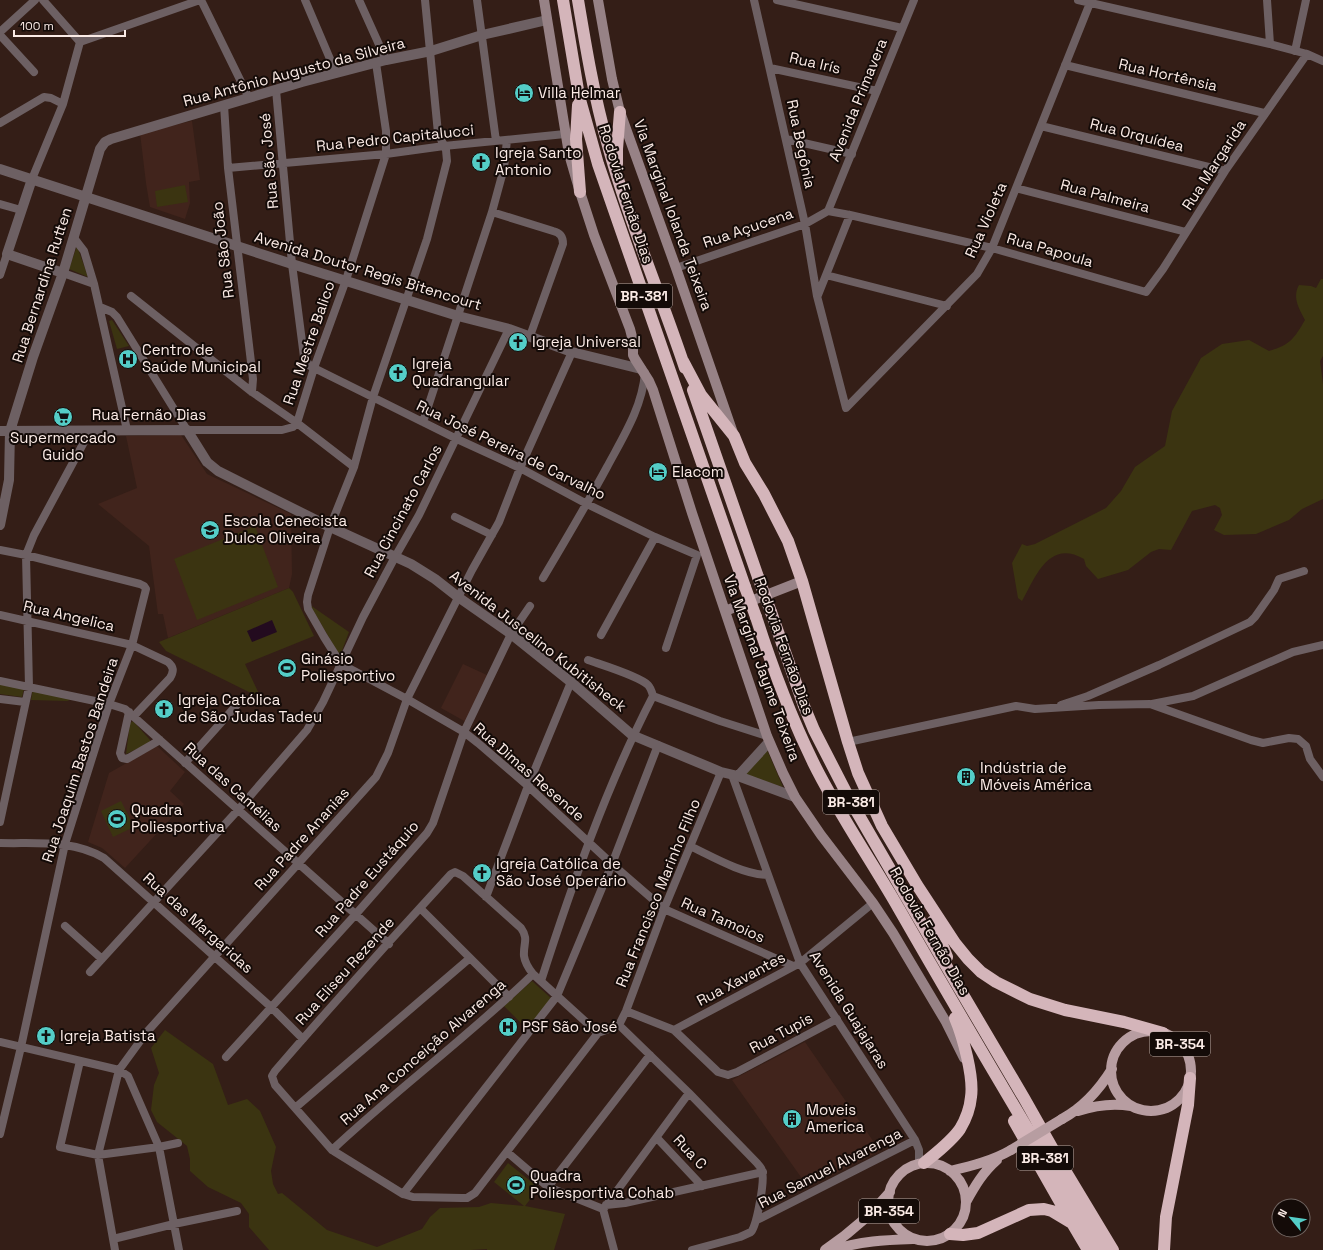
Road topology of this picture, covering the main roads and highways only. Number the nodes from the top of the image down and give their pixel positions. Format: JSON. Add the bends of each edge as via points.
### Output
{"nodes":[{"id":1,"x":544,"y":0,"type":"edge"},
{"id":2,"x":563,"y":0,"type":"edge"},
{"id":3,"x":578,"y":0,"type":"edge"},
{"id":4,"x":598,"y":0,"type":"edge"},
{"id":5,"x":579,"y":96,"type":"junction"},
{"id":6,"x":620,"y":112,"type":"junction"},
{"id":7,"x":617,"y":177,"type":"junction"},
{"id":8,"x":580,"y":192,"type":"junction"},
{"id":9,"x":683,"y":361,"type":"junction"},
{"id":10,"x":734,"y":436,"type":"junction"},
{"id":11,"x":802,"y":581,"type":"junction"},
{"id":12,"x":725,"y":611,"type":"junction"},
{"id":13,"x":917,"y":885,"type":"junction"},
{"id":14,"x":955,"y":981,"type":"junction"},
{"id":15,"x":942,"y":984,"type":"junction"},
{"id":16,"x":1163,"y":1033,"type":"junction"},
{"id":17,"x":968,"y":1065,"type":"junction"},
{"id":18,"x":989,"y":1065,"type":"junction"},
{"id":19,"x":1112,"y":1069,"type":"junction"},
{"id":20,"x":1190,"y":1078,"type":"junction"},
{"id":21,"x":1132,"y":1106,"type":"junction"},
{"id":22,"x":1072,"y":1113,"type":"junction"},
{"id":23,"x":1007,"y":1152,"type":"junction"},
{"id":24,"x":921,"y":1164,"type":"junction"},
{"id":25,"x":950,"y":1171,"type":"junction"},
{"id":26,"x":890,"y":1192,"type":"junction"},
{"id":27,"x":966,"y":1202,"type":"junction"},
{"id":28,"x":1072,"y":1223,"type":"junction"},
{"id":29,"x":950,"y":1234,"type":"junction"},
{"id":30,"x":914,"y":1240,"type":"junction"},
{"id":31,"x":825,"y":1250,"type":"edge"},
{"id":32,"x":834,"y":1250,"type":"edge"},
{"id":33,"x":1088,"y":1250,"type":"edge"},
{"id":34,"x":1100,"y":1250,"type":"edge"},
{"id":35,"x":1113,"y":1250,"type":"edge"},
{"id":36,"x":1164,"y":1250,"type":"edge"}],
"edges":[{"from":1,"to":8,"type":"main road","name":"Via Marginal Jayme Teixeira","via":[[565,134]]},
{"from":2,"to":5,"type":"highway","name":"Rodovia Fernão Dias","number":"BR-381"},
{"from":3,"to":7,"type":"highway","name":"Rodovia Fernão Dias","number":"BR-381","via":[[595,94]]},
{"from":4,"to":6,"type":"main road","name":"Via Marginal Iolanda Teixeira"},
{"from":5,"to":8,"type":"highway","via":[[576,139]]},
{"from":5,"to":15,"type":"highway","name":"Rodovia Fernão Dias","number":"BR-381","bridge":true,"via":[[598,164],[790,713],[813,763],[841,814]]},
{"from":6,"to":7,"type":"highway"},
{"from":6,"to":10,"type":"main road","name":"Via Marginal Iolanda Teixeira"},
{"from":7,"to":9,"type":"highway","name":"Rodovia Fernão Dias","number":"BR-381"},
{"from":8,"to":12,"type":"main road","name":"Via Marginal Jayme Teixeira","via":[[630,329],[633,355],[645,374]]},
{"from":9,"to":10,"type":"highway","via":[[701,395]]},
{"from":9,"to":14,"type":"highway","name":"Rodovia Fernão Dias","number":"BR-381","bridge":true,"via":[[814,730],[850,800]]},
{"from":10,"to":11,"type":"highway","via":[[745,463],[788,541]]},
{"from":11,"to":12,"type":"main road"},
{"from":11,"to":13,"type":"highway","via":[[858,773],[882,826]]},
{"from":12,"to":17,"type":"main road","name":"Via Marginal Jayme Teixeira","via":[[768,739],[795,797],[873,902],[946,1022]]},
{"from":13,"to":14,"type":"highway","via":[[939,935]]},
{"from":13,"to":16,"type":"highway","via":[[955,944],[981,972],[996,982],[1046,1005]]},
{"from":14,"to":35,"type":"highway","name":"Rodovia Fernão Dias","number":"BR-381"},
{"from":15,"to":17,"type":"highway","via":[[961,1033]]},
{"from":15,"to":18,"type":"highway","name":"Rodovia Fernão Dias","number":"BR-381"},
{"from":16,"to":19,"type":"main road","number":"BR-354","via":[[1150,1031],[1125,1040],[1117,1051]]},
{"from":16,"to":20,"type":"main road","number":"BR-354","via":[[1182,1045],[1188,1055],[1191,1066]]},
{"from":17,"to":24,"type":"highway","via":[[972,1096],[965,1120],[959,1130]]},
{"from":18,"to":28,"type":"highway","via":[[1017,1128]]},
{"from":18,"to":34,"type":"highway","name":"Rodovia Fernão Dias","number":"BR-381"},
{"from":19,"to":21,"type":"main road","number":"BR-354","via":[[1115,1088]]},
{"from":19,"to":22,"type":"main road","number":"BR-354","via":[[1094,1094]]},
{"from":20,"to":21,"type":"main road","number":"BR-354","via":[[1186,1090],[1168,1107],[1156,1111]]},
{"from":20,"to":36,"type":"highway","via":[[1188,1104],[1165,1224]]},
{"from":21,"to":22,"type":"main road","number":"BR-354","via":[[1108,1104]]},
{"from":22,"to":23,"type":"main road","number":"BR-354","bridge":true},
{"from":23,"to":25,"type":"main road","number":"BR-354"},
{"from":23,"to":27,"type":"main road","number":"BR-354","via":[[984,1172]]},
{"from":24,"to":25,"type":"main road","via":[[942,1166]]},
{"from":24,"to":26,"type":"main road","number":"BR-354","via":[[900,1174]]},
{"from":25,"to":27,"type":"main road","via":[[959,1179]]},
{"from":26,"to":30,"type":"main road","number":"BR-354","via":[[890,1215],[896,1226]]},
{"from":26,"to":31,"type":"main road","number":"BR-354","via":[[853,1230]]},
{"from":27,"to":29,"type":"main road","number":"BR-354","via":[[962,1220]]},
{"from":28,"to":29,"type":"highway","via":[[1052,1211],[1036,1209],[978,1232]]},
{"from":28,"to":33,"type":"highway"},
{"from":29,"to":30,"type":"main road","number":"BR-354","via":[[936,1241]]},
{"from":30,"to":32,"type":"main road","number":"BR-354","via":[[857,1243]]}]}
